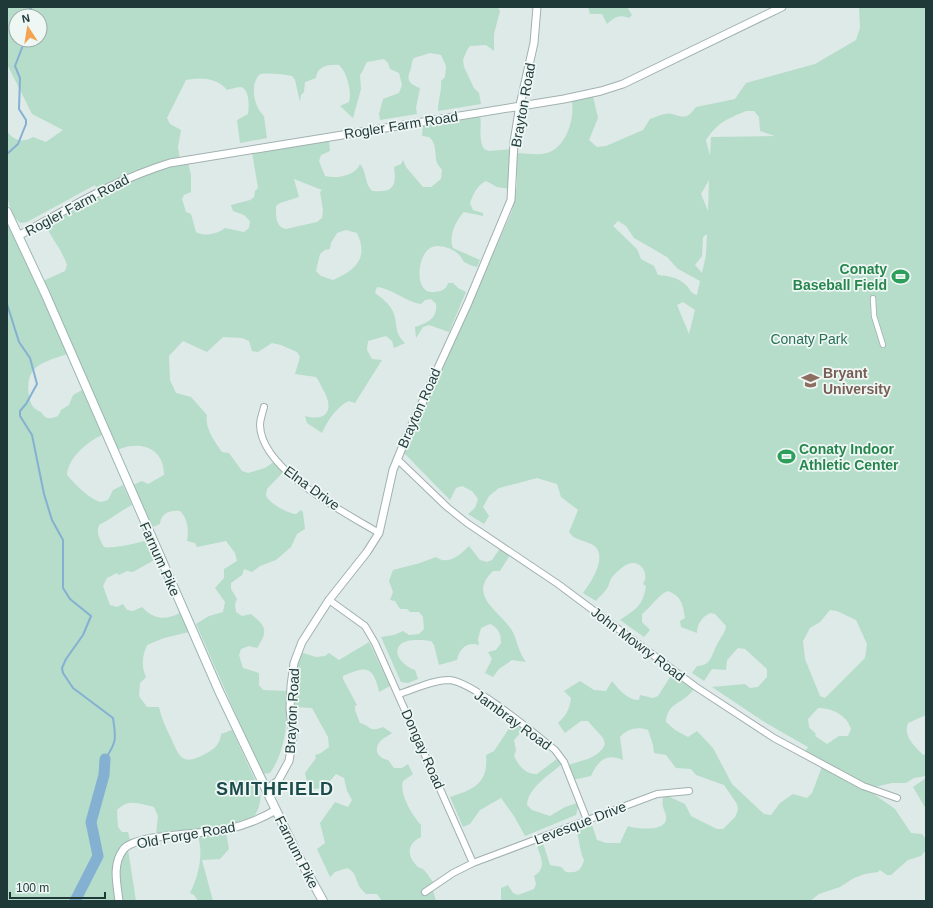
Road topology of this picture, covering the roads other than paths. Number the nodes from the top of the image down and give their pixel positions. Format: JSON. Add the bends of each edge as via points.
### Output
{"nodes":[{"id":1,"x":537,"y":7,"type":"edge"},
{"id":2,"x":782,"y":7,"type":"edge"},
{"id":3,"x":520,"y":105,"type":"junction"},
{"id":4,"x":7,"y":212,"type":"edge"},
{"id":5,"x":18,"y":236,"type":"junction"},
{"id":6,"x":873,"y":298,"type":"dead end"},
{"id":7,"x":883,"y":345,"type":"dead end"},
{"id":8,"x":264,"y":407,"type":"dead end"},
{"id":9,"x":397,"y":459,"type":"junction"},
{"id":10,"x":379,"y":533,"type":"junction"},
{"id":11,"x":330,"y":600,"type":"junction"},
{"id":12,"x":399,"y":694,"type":"junction"},
{"id":13,"x":267,"y":789,"type":"junction"},
{"id":14,"x":689,"y":791,"type":"dead end"},
{"id":15,"x":898,"y":798,"type":"dead end"},
{"id":16,"x":276,"y":810,"type":"junction"},
{"id":17,"x":587,"y":820,"type":"junction"},
{"id":18,"x":473,"y":863,"type":"junction"},
{"id":19,"x":425,"y":892,"type":"dead end"},
{"id":20,"x":119,"y":901,"type":"edge"},
{"id":21,"x":323,"y":901,"type":"edge"}],
"edges":[{"from":1,"to":3,"type":"street","name":"Brayton Road","via":[[534,43]]},
{"from":2,"to":3,"type":"street","name":"Rogler Farm Road","via":[[623,84],[564,99]]},
{"from":3,"to":5,"type":"street","name":"Rogler Farm Road","via":[[170,163],[103,188]]},
{"from":3,"to":9,"type":"street","name":"Brayton Road","via":[[514,142],[511,200]]},
{"from":4,"to":5,"type":"main road","name":"Farnum Pike"},
{"from":5,"to":13,"type":"main road","name":"Farnum Pike","via":[[177,598]]},
{"from":6,"to":7,"type":"street","via":[[874,316]]},
{"from":8,"to":10,"type":"street","name":"Elna Drive","via":[[260,424],[263,439],[274,459],[316,494]]},
{"from":9,"to":10,"type":"street","name":"Brayton Road"},
{"from":9,"to":15,"type":"street","name":"John Mowry Road","via":[[462,519],[558,584],[702,692],[774,738],[863,786]]},
{"from":10,"to":11,"type":"street","name":"Brayton Road"},
{"from":11,"to":12,"type":"street","name":"Dongay Road","via":[[365,626]]},
{"from":11,"to":13,"type":"street","name":"Brayton Road","via":[[302,642],[294,663],[290,708],[293,737],[289,761],[278,781]]},
{"from":12,"to":17,"type":"street","name":"Jambray Road","via":[[435,681],[450,680],[465,685],[483,697],[555,750],[564,762]]},
{"from":12,"to":18,"type":"street","name":"Dongay Road"},
{"from":13,"to":16,"type":"main road","name":"Farnum Pike"},
{"from":14,"to":17,"type":"street","name":"Levesque Drive","via":[[657,794]]},
{"from":16,"to":20,"type":"street","name":"Old Forge Road","via":[[256,822],[239,827],[161,837],[129,845],[122,851],[117,864]]},
{"from":16,"to":21,"type":"main road","name":"Farnum Pike"},
{"from":17,"to":18,"type":"street","name":"Levesque Drive"},
{"from":18,"to":19,"type":"street"}]}
